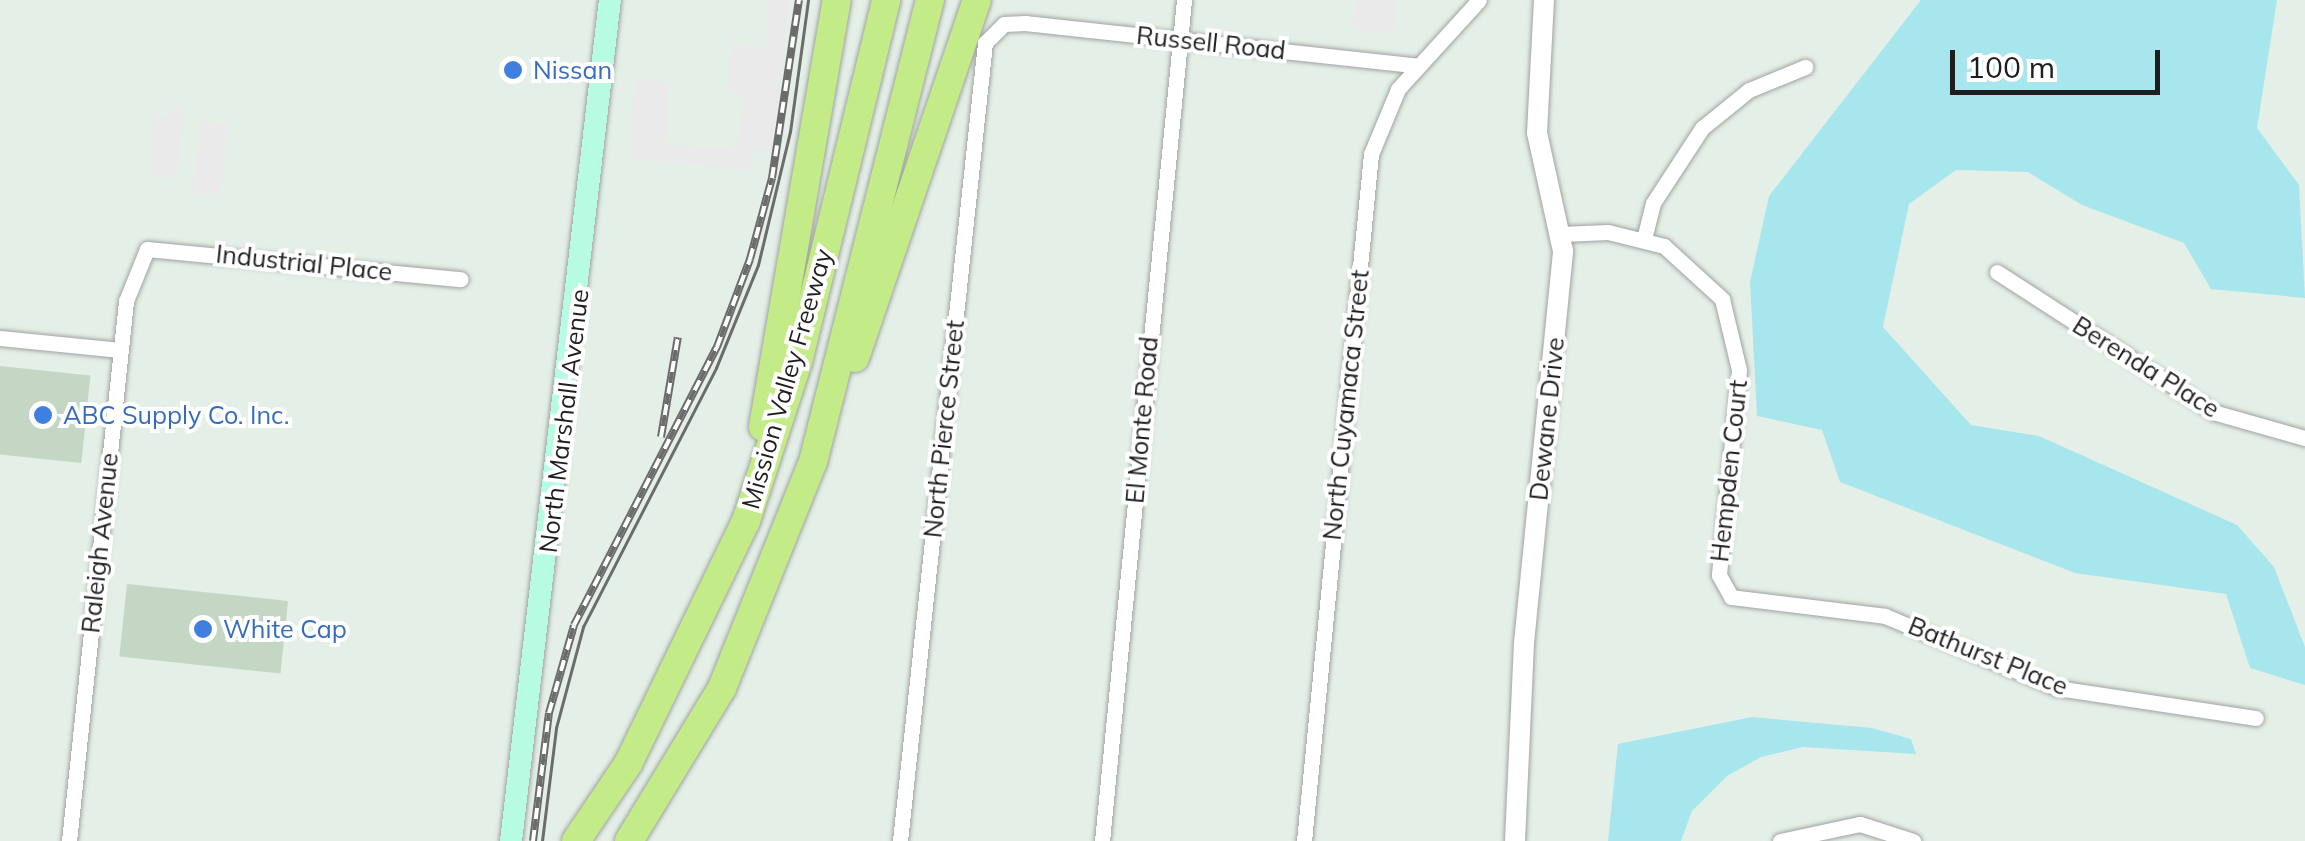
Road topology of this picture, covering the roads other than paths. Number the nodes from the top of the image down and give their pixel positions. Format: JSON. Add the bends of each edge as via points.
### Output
{"nodes":[{"id":1,"x":610,"y":0,"type":"edge"},
{"id":2,"x":837,"y":0,"type":"edge"},
{"id":3,"x":886,"y":0,"type":"edge"},
{"id":4,"x":930,"y":0,"type":"edge"},
{"id":5,"x":977,"y":0,"type":"edge"},
{"id":6,"x":1184,"y":0,"type":"edge"},
{"id":7,"x":1494,"y":0,"type":"edge"},
{"id":8,"x":1544,"y":0,"type":"edge"},
{"id":9,"x":1477,"y":2,"type":"edge"},
{"id":10,"x":1004,"y":24,"type":"joint"},
{"id":11,"x":1179,"y":39,"type":"junction"},
{"id":12,"x":1418,"y":66,"type":"junction"},
{"id":13,"x":1805,"y":67,"type":"dead end"},
{"id":14,"x":1561,"y":234,"type":"junction"},
{"id":15,"x":1644,"y":239,"type":"junction"},
{"id":16,"x":148,"y":249,"type":"joint"},
{"id":17,"x":1997,"y":272,"type":"dead end"},
{"id":18,"x":461,"y":279,"type":"dead end"},
{"id":19,"x":0,"y":338,"type":"edge"},
{"id":20,"x":120,"y":350,"type":"junction"},
{"id":21,"x":822,"y":432,"type":"junction"},
{"id":22,"x":2305,"y":438,"type":"edge"},
{"id":23,"x":746,"y":522,"type":"junction"},
{"id":24,"x":1723,"y":590,"type":"joint"},
{"id":25,"x":2256,"y":718,"type":"dead end"},
{"id":26,"x":1832,"y":834,"type":"edge"},
{"id":27,"x":69,"y":841,"type":"edge"},
{"id":28,"x":511,"y":841,"type":"edge"},
{"id":29,"x":576,"y":841,"type":"edge"},
{"id":30,"x":628,"y":841,"type":"edge"},
{"id":31,"x":900,"y":841,"type":"edge"},
{"id":32,"x":1102,"y":841,"type":"edge"},
{"id":33,"x":1304,"y":841,"type":"edge"},
{"id":34,"x":1515,"y":841,"type":"edge"},
{"id":35,"x":1780,"y":841,"type":"edge"},
{"id":36,"x":1914,"y":841,"type":"edge"}],
"edges":[{"from":1,"to":28,"type":"main road","name":"North Marshall Avenue"},
{"from":2,"to":23,"type":"highway"},
{"from":3,"to":23,"type":"highway","name":"Mission Valley Freeway","via":[[798,362]]},
{"from":4,"to":21,"type":"highway","name":"Mission Valley Freeway"},
{"from":5,"to":21,"type":"highway","via":[[868,328]]},
{"from":6,"to":11,"type":"street","name":"El Monte Road"},
{"from":7,"to":9,"type":"street","name":"North Cuyamaca Street"},
{"from":8,"to":14,"type":"street","name":"Dewane Drive","via":[[1536,132]]},
{"from":9,"to":12,"type":"street","name":"North Cuyamaca Street"},
{"from":10,"to":11,"type":"street","name":"Russell Road"},
{"from":10,"to":31,"type":"street","name":"North Pierce Street","via":[[986,43]]},
{"from":11,"to":12,"type":"street","name":"Russell Road"},
{"from":11,"to":32,"type":"street","name":"El Monte Road"},
{"from":12,"to":33,"type":"street","name":"North Cuyamaca Street","via":[[1398,88],[1371,154]]},
{"from":13,"to":15,"type":"street","via":[[1749,90],[1702,128],[1654,203]]},
{"from":14,"to":15,"type":"street"},
{"from":14,"to":34,"type":"street","name":"Dewane Drive"},
{"from":15,"to":24,"type":"street","name":"Hempden Court","via":[[1712,284],[1734,332],[1740,370]]},
{"from":16,"to":18,"type":"street","name":"Industrial Place"},
{"from":16,"to":20,"type":"street","name":"Raleigh Avenue","via":[[126,301]]},
{"from":17,"to":22,"type":"street","name":"Berenda Place","via":[[2213,412]]},
{"from":19,"to":20,"type":"street"},
{"from":20,"to":27,"type":"street","name":"Raleigh Avenue"},
{"from":21,"to":30,"type":"highway","name":"Mission Valley Freeway","via":[[728,676]]},
{"from":23,"to":29,"type":"highway","name":"Mission Valley Freeway","via":[[646,731]]},
{"from":24,"to":25,"type":"street","name":"Bathurst Place","via":[[1742,602],[1886,616],[2057,688]]},
{"from":26,"to":35,"type":"street"},
{"from":26,"to":36,"type":"street","via":[[1860,824]]}]}
